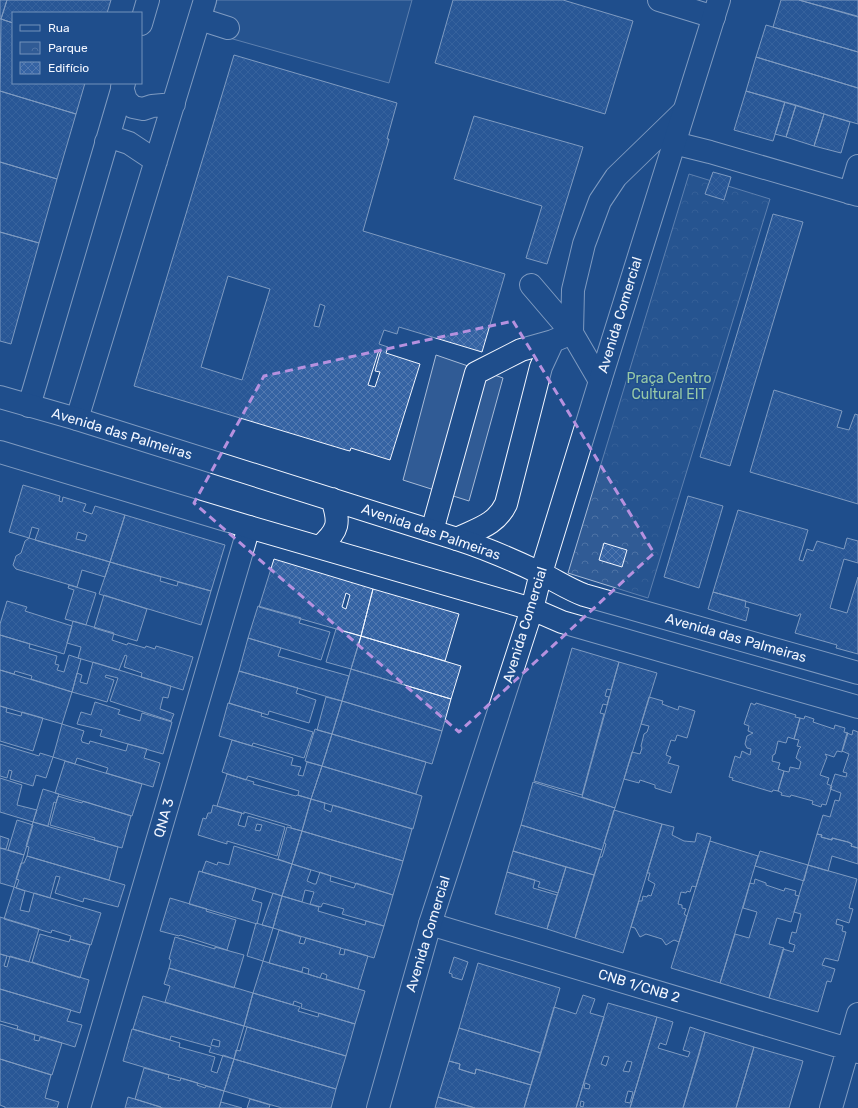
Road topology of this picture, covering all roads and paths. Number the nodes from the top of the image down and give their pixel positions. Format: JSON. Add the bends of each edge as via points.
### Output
{"nodes":[{"id":1,"x":148,"y":0,"type":"edge"},
{"id":2,"x":659,"y":0,"type":"edge"},
{"id":3,"x":717,"y":8,"type":"edge"},
{"id":4,"x":203,"y":10,"type":"edge"},
{"id":5,"x":142,"y":21,"type":"edge"},
{"id":6,"x":228,"y":28,"type":"dead end"},
{"id":7,"x":123,"y":85,"type":"edge"},
{"id":8,"x":174,"y":104,"type":"junction"},
{"id":9,"x":683,"y":112,"type":"junction"},
{"id":10,"x":106,"y":142,"type":"junction"},
{"id":11,"x":674,"y":143,"type":"junction"},
{"id":12,"x":156,"y":161,"type":"junction"},
{"id":13,"x":858,"y":166,"type":"edge"},
{"id":14,"x":854,"y":194,"type":"edge"},
{"id":15,"x":531,"y":285,"type":"dead end"},
{"id":16,"x":562,"y":337,"type":"junction"},
{"id":17,"x":600,"y":381,"type":"junction"},
{"id":18,"x":0,"y":397,"type":"edge"},
{"id":19,"x":29,"y":406,"type":"junction"},
{"id":20,"x":77,"y":419,"type":"junction"},
{"id":21,"x":0,"y":452,"type":"edge"},
{"id":22,"x":332,"y":500,"type":"junction"},
{"id":23,"x":249,"y":527,"type":"junction"},
{"id":24,"x":432,"y":531,"type":"junction"},
{"id":25,"x":457,"y":539,"type":"junction"},
{"id":26,"x":320,"y":547,"type":"junction"},
{"id":27,"x":541,"y":573,"type":"junction"},
{"id":28,"x":532,"y":609,"type":"junction"},
{"id":29,"x":858,"y":673,"type":"edge"},
{"id":30,"x":858,"y":707,"type":"edge"},
{"id":31,"x":430,"y":924,"type":"junction"},
{"id":32,"x":858,"y":1014,"type":"edge"},
{"id":33,"x":853,"y":1050,"type":"edge"},
{"id":34,"x":79,"y":1108,"type":"edge"},
{"id":35,"x":378,"y":1108,"type":"edge"},
{"id":36,"x":831,"y":1108,"type":"edge"}],
"edges":[{"from":1,"to":5,"type":"main road"},
{"from":2,"to":3,"type":"main road"},
{"from":3,"to":9,"type":"main road","name":"Avenida Comercial"},
{"from":4,"to":6,"type":"main road"},
{"from":4,"to":8,"type":"main road"},
{"from":7,"to":8,"type":"main road","via":[[126,100],[133,107],[143,109]]},
{"from":7,"to":10,"type":"main road"},
{"from":8,"to":12,"type":"main road"},
{"from":9,"to":11,"type":"main road","name":"Avenida Comercial"},
{"from":9,"to":16,"type":"main road","via":[[616,177],[600,200],[584,244]]},
{"from":10,"to":12,"type":"main road","via":[[114,138],[129,143]]},
{"from":10,"to":19,"type":"main road"},
{"from":11,"to":14,"type":"main road"},
{"from":11,"to":17,"type":"main road","name":"Avenida Comercial"},
{"from":12,"to":20,"type":"main road"},
{"from":13,"to":14,"type":"main road"},
{"from":15,"to":16,"type":"main road"},
{"from":16,"to":17,"type":"main road"},
{"from":16,"to":24,"type":"main road","via":[[521,350],[476,373]]},
{"from":16,"to":25,"type":"main road","via":[[540,366],[502,513],[492,522]]},
{"from":17,"to":27,"type":"main road","name":"Avenida Comercial"},
{"from":18,"to":19,"type":"main road","name":"Avenida das Palmeiras"},
{"from":19,"to":20,"type":"main road","name":"Avenida das Palmeiras"},
{"from":20,"to":22,"type":"main road","name":"Avenida das Palmeiras"},
{"from":21,"to":23,"type":"main road"},
{"from":22,"to":24,"type":"main road","name":"Avenida das Palmeiras"},
{"from":22,"to":26,"type":"main road","via":[[337,516],[336,527],[330,538]]},
{"from":23,"to":26,"type":"main road"},
{"from":23,"to":34,"type":"main road","name":"QNA 3"},
{"from":24,"to":25,"type":"main road","name":"Avenida das Palmeiras"},
{"from":25,"to":27,"type":"main road","name":"Avenida das Palmeiras"},
{"from":26,"to":28,"type":"main road"},
{"from":27,"to":28,"type":"main road","name":"Avenida Comercial"},
{"from":27,"to":29,"type":"main road","name":"Avenida das Palmeiras","via":[[571,590]]},
{"from":28,"to":30,"type":"main road","via":[[562,622]]},
{"from":28,"to":31,"type":"main road","name":"Avenida Comercial"},
{"from":31,"to":33,"type":"main road","name":"CNB 1/CNB 2"},
{"from":31,"to":35,"type":"main road","name":"Avenida Comercial"},
{"from":32,"to":33,"type":"main road"},
{"from":33,"to":36,"type":"main road"}]}
